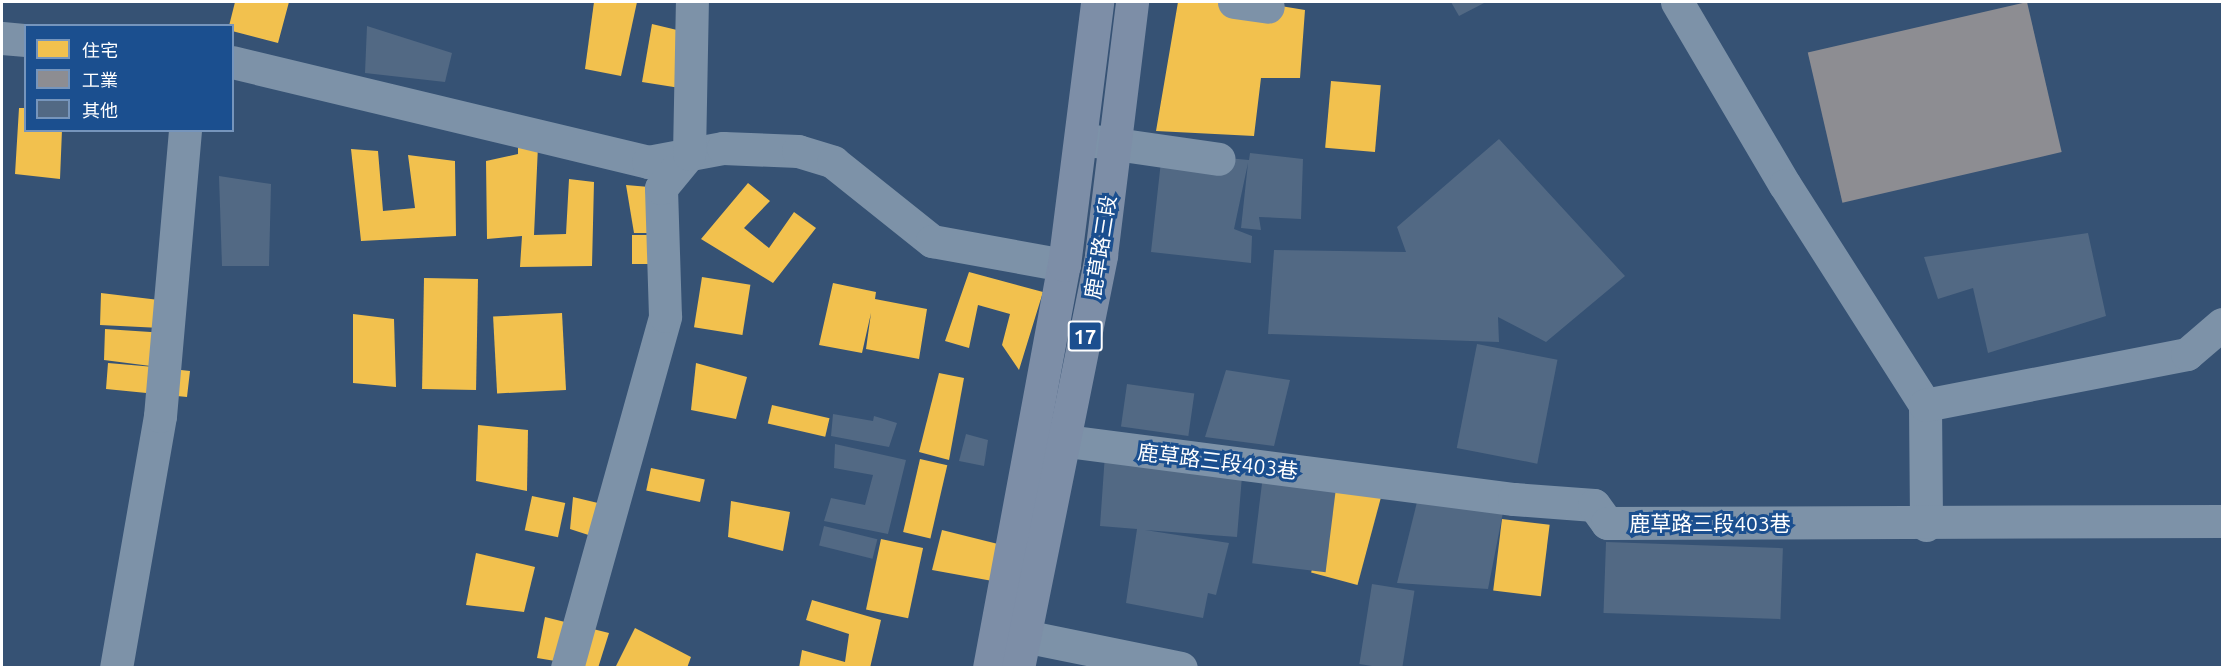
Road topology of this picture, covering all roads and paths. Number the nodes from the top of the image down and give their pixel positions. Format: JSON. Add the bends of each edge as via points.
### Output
{"nodes":[{"id":1,"x":692,"y":2,"type":"edge"},
{"id":2,"x":1097,"y":2,"type":"edge"},
{"id":3,"x":1132,"y":2,"type":"edge"},
{"id":4,"x":1234,"y":2,"type":"edge"},
{"id":5,"x":1677,"y":2,"type":"edge"},
{"id":6,"x":1269,"y":6,"type":"dead end"},
{"id":7,"x":2,"y":38,"type":"edge"},
{"id":8,"x":24,"y":40,"type":"edge"},
{"id":9,"x":234,"y":62,"type":"edge"},
{"id":10,"x":185,"y":132,"type":"edge"},
{"id":11,"x":1082,"y":139,"type":"junction"},
{"id":12,"x":1114,"y":147,"type":"junction"},
{"id":13,"x":689,"y":154,"type":"junction"},
{"id":14,"x":1219,"y":159,"type":"dead end"},
{"id":15,"x":1064,"y":265,"type":"junction"},
{"id":16,"x":2223,"y":324,"type":"edge"},
{"id":17,"x":1926,"y":405,"type":"junction"},
{"id":18,"x":1031,"y":436,"type":"junction"},
{"id":19,"x":1064,"y":441,"type":"junction"},
{"id":20,"x":2223,"y":521,"type":"edge"},
{"id":21,"x":1926,"y":525,"type":"junction"},
{"id":22,"x":1021,"y":652,"type":"edge"},
{"id":23,"x":116,"y":668,"type":"edge"},
{"id":24,"x":567,"y":668,"type":"edge"},
{"id":25,"x":989,"y":668,"type":"edge"},
{"id":26,"x":1181,"y":668,"type":"edge"}],
"edges":[{"from":1,"to":13,"type":"street"},
{"from":2,"to":11,"type":"main road","name":"鹿草路三段","number":"17"},
{"from":3,"to":12,"type":"main road","name":"鹿草路三段","number":"17"},
{"from":4,"to":6,"type":"street"},
{"from":5,"to":17,"type":"street","via":[[1785,185]]},
{"from":7,"to":8,"type":"street"},
{"from":9,"to":13,"type":"street","via":[[648,162]]},
{"from":10,"to":23,"type":"street","via":[[160,416]]},
{"from":11,"to":12,"type":"street"},
{"from":11,"to":15,"type":"main road","name":"鹿草路三段","number":"17"},
{"from":12,"to":14,"type":"street"},
{"from":12,"to":19,"type":"main road","name":"鹿草路三段","number":"17","via":[[1101,255]]},
{"from":13,"to":15,"type":"street","via":[[723,148],[798,151],[833,162],[932,241]]},
{"from":13,"to":24,"type":"street","via":[[661,188],[664,316]]},
{"from":15,"to":18,"type":"main road","name":"鹿草路三段","number":"17"},
{"from":16,"to":17,"type":"street","via":[[2187,354]]},
{"from":17,"to":21,"type":"street"},
{"from":18,"to":19,"type":"street","name":"鹿草路三段403巷"},
{"from":18,"to":25,"type":"main road","name":"鹿草路三段","number":"17"},
{"from":19,"to":21,"type":"street","name":"鹿草路三段403巷","via":[[1514,499],[1594,505],[1607,523]]},
{"from":19,"to":22,"type":"main road","name":"鹿草路三段","number":"17"},
{"from":20,"to":21,"type":"street","name":"鹿草路三段403巷"},
{"from":22,"to":26,"type":"street"}]}
